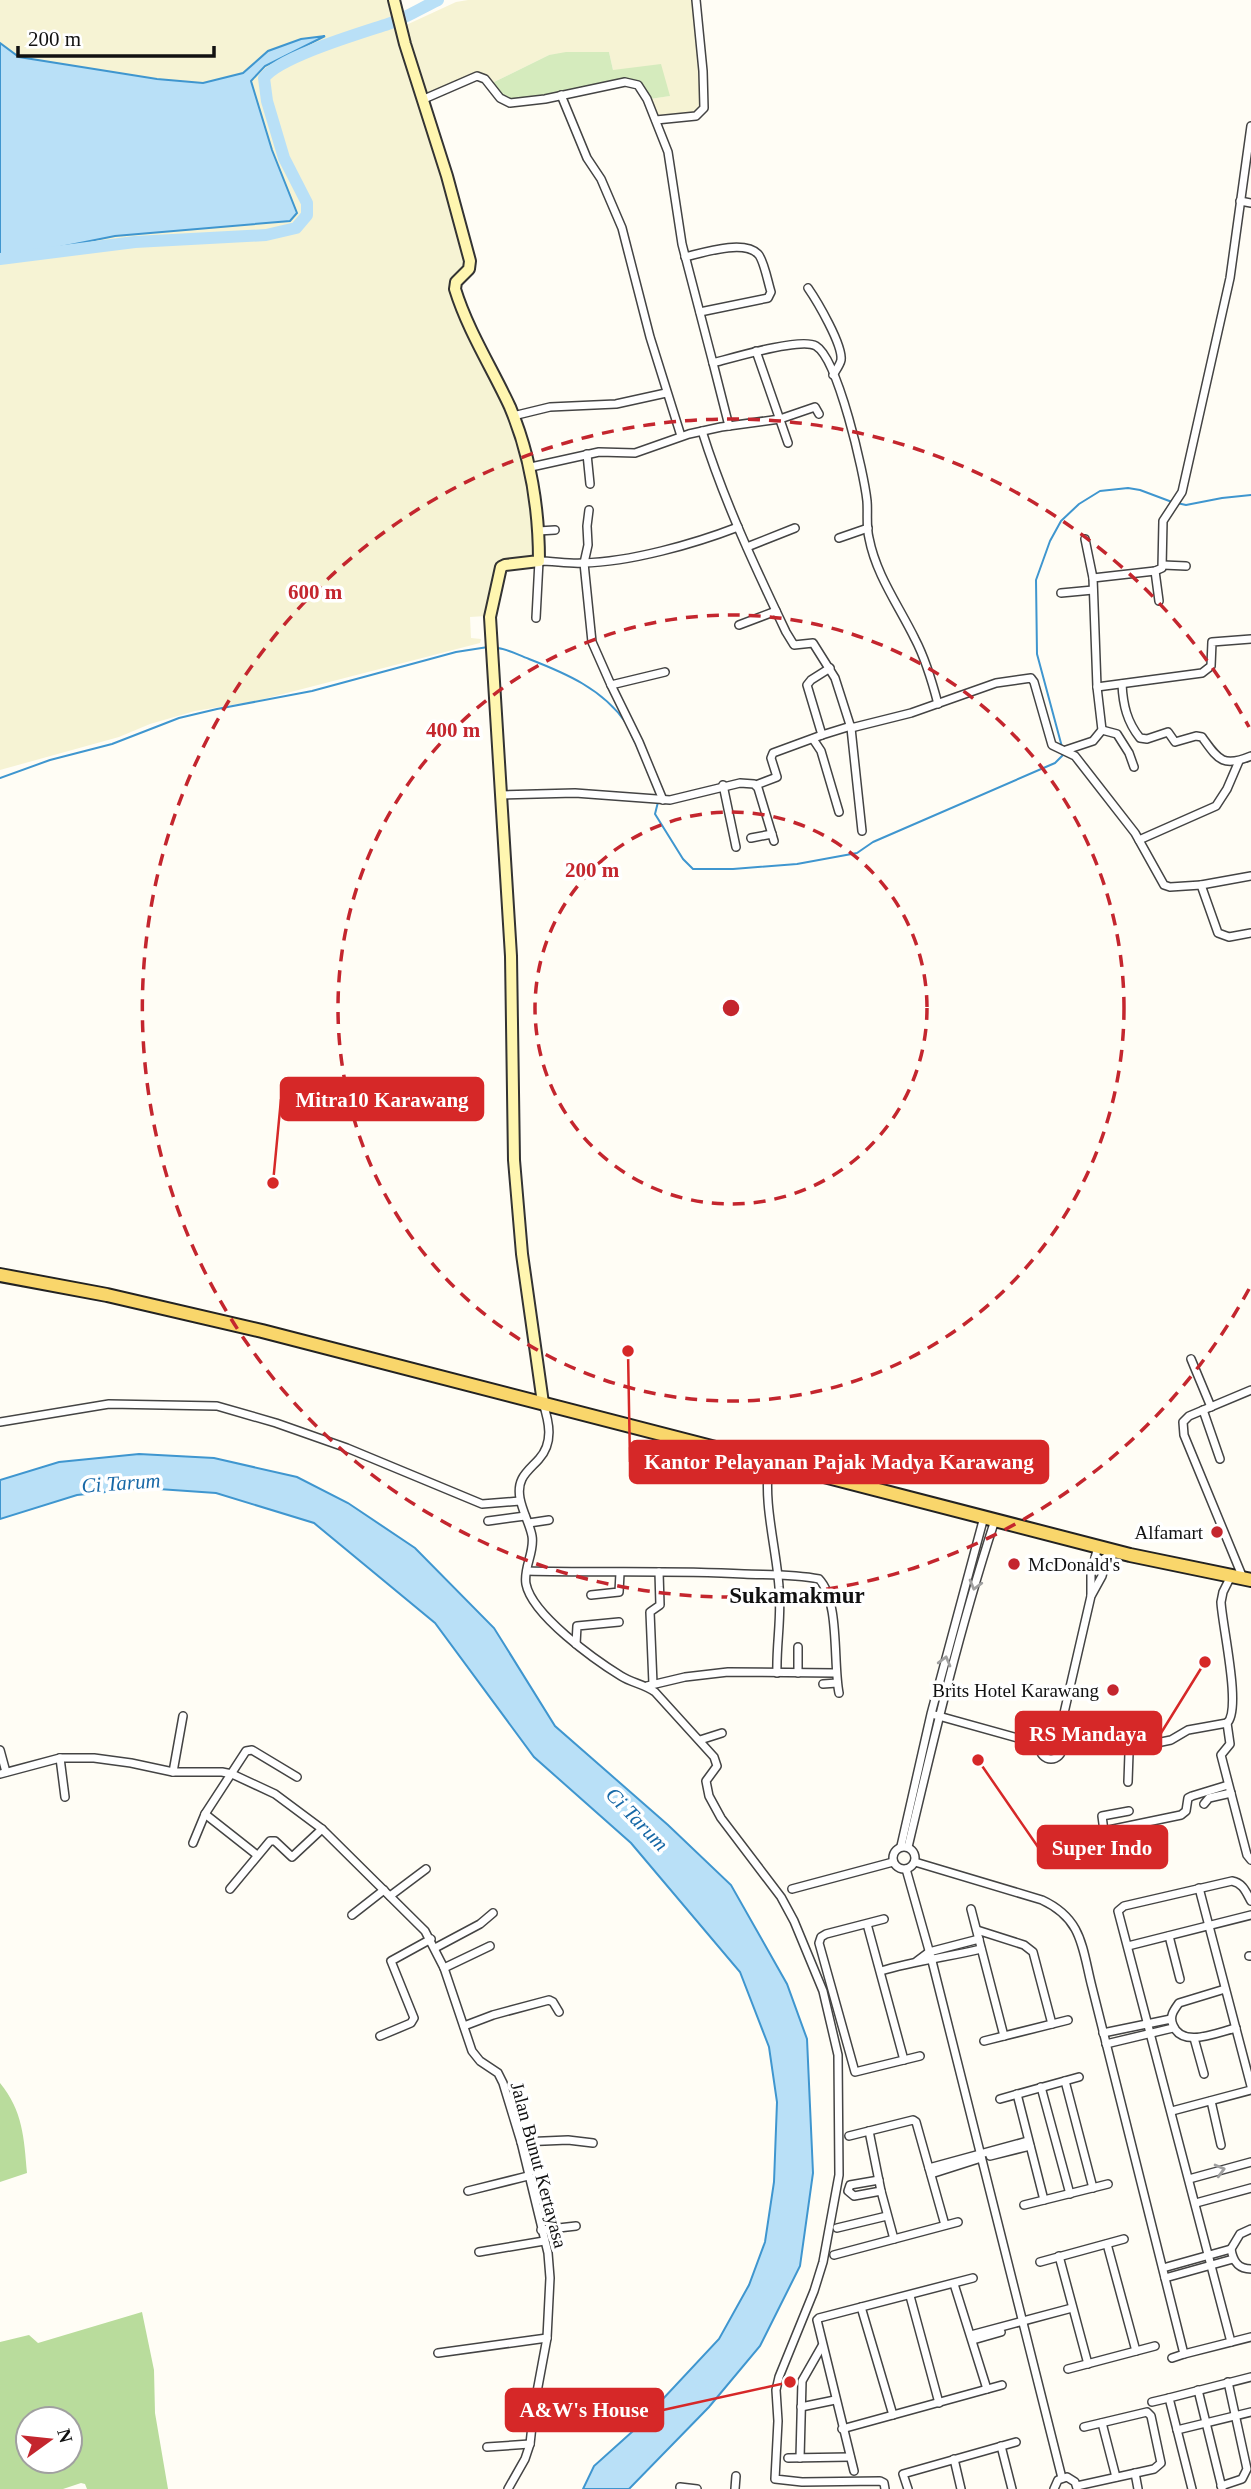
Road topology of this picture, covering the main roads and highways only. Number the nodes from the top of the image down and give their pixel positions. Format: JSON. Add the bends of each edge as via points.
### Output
{"nodes":[{"id":1,"x":0,"y":1275,"type":"edge"},
{"id":2,"x":1242,"y":1578,"type":"edge"}],
"edges":[{"from":1,"to":2,"type":"main road","via":[[262,1331],[1104,1548]]}]}
